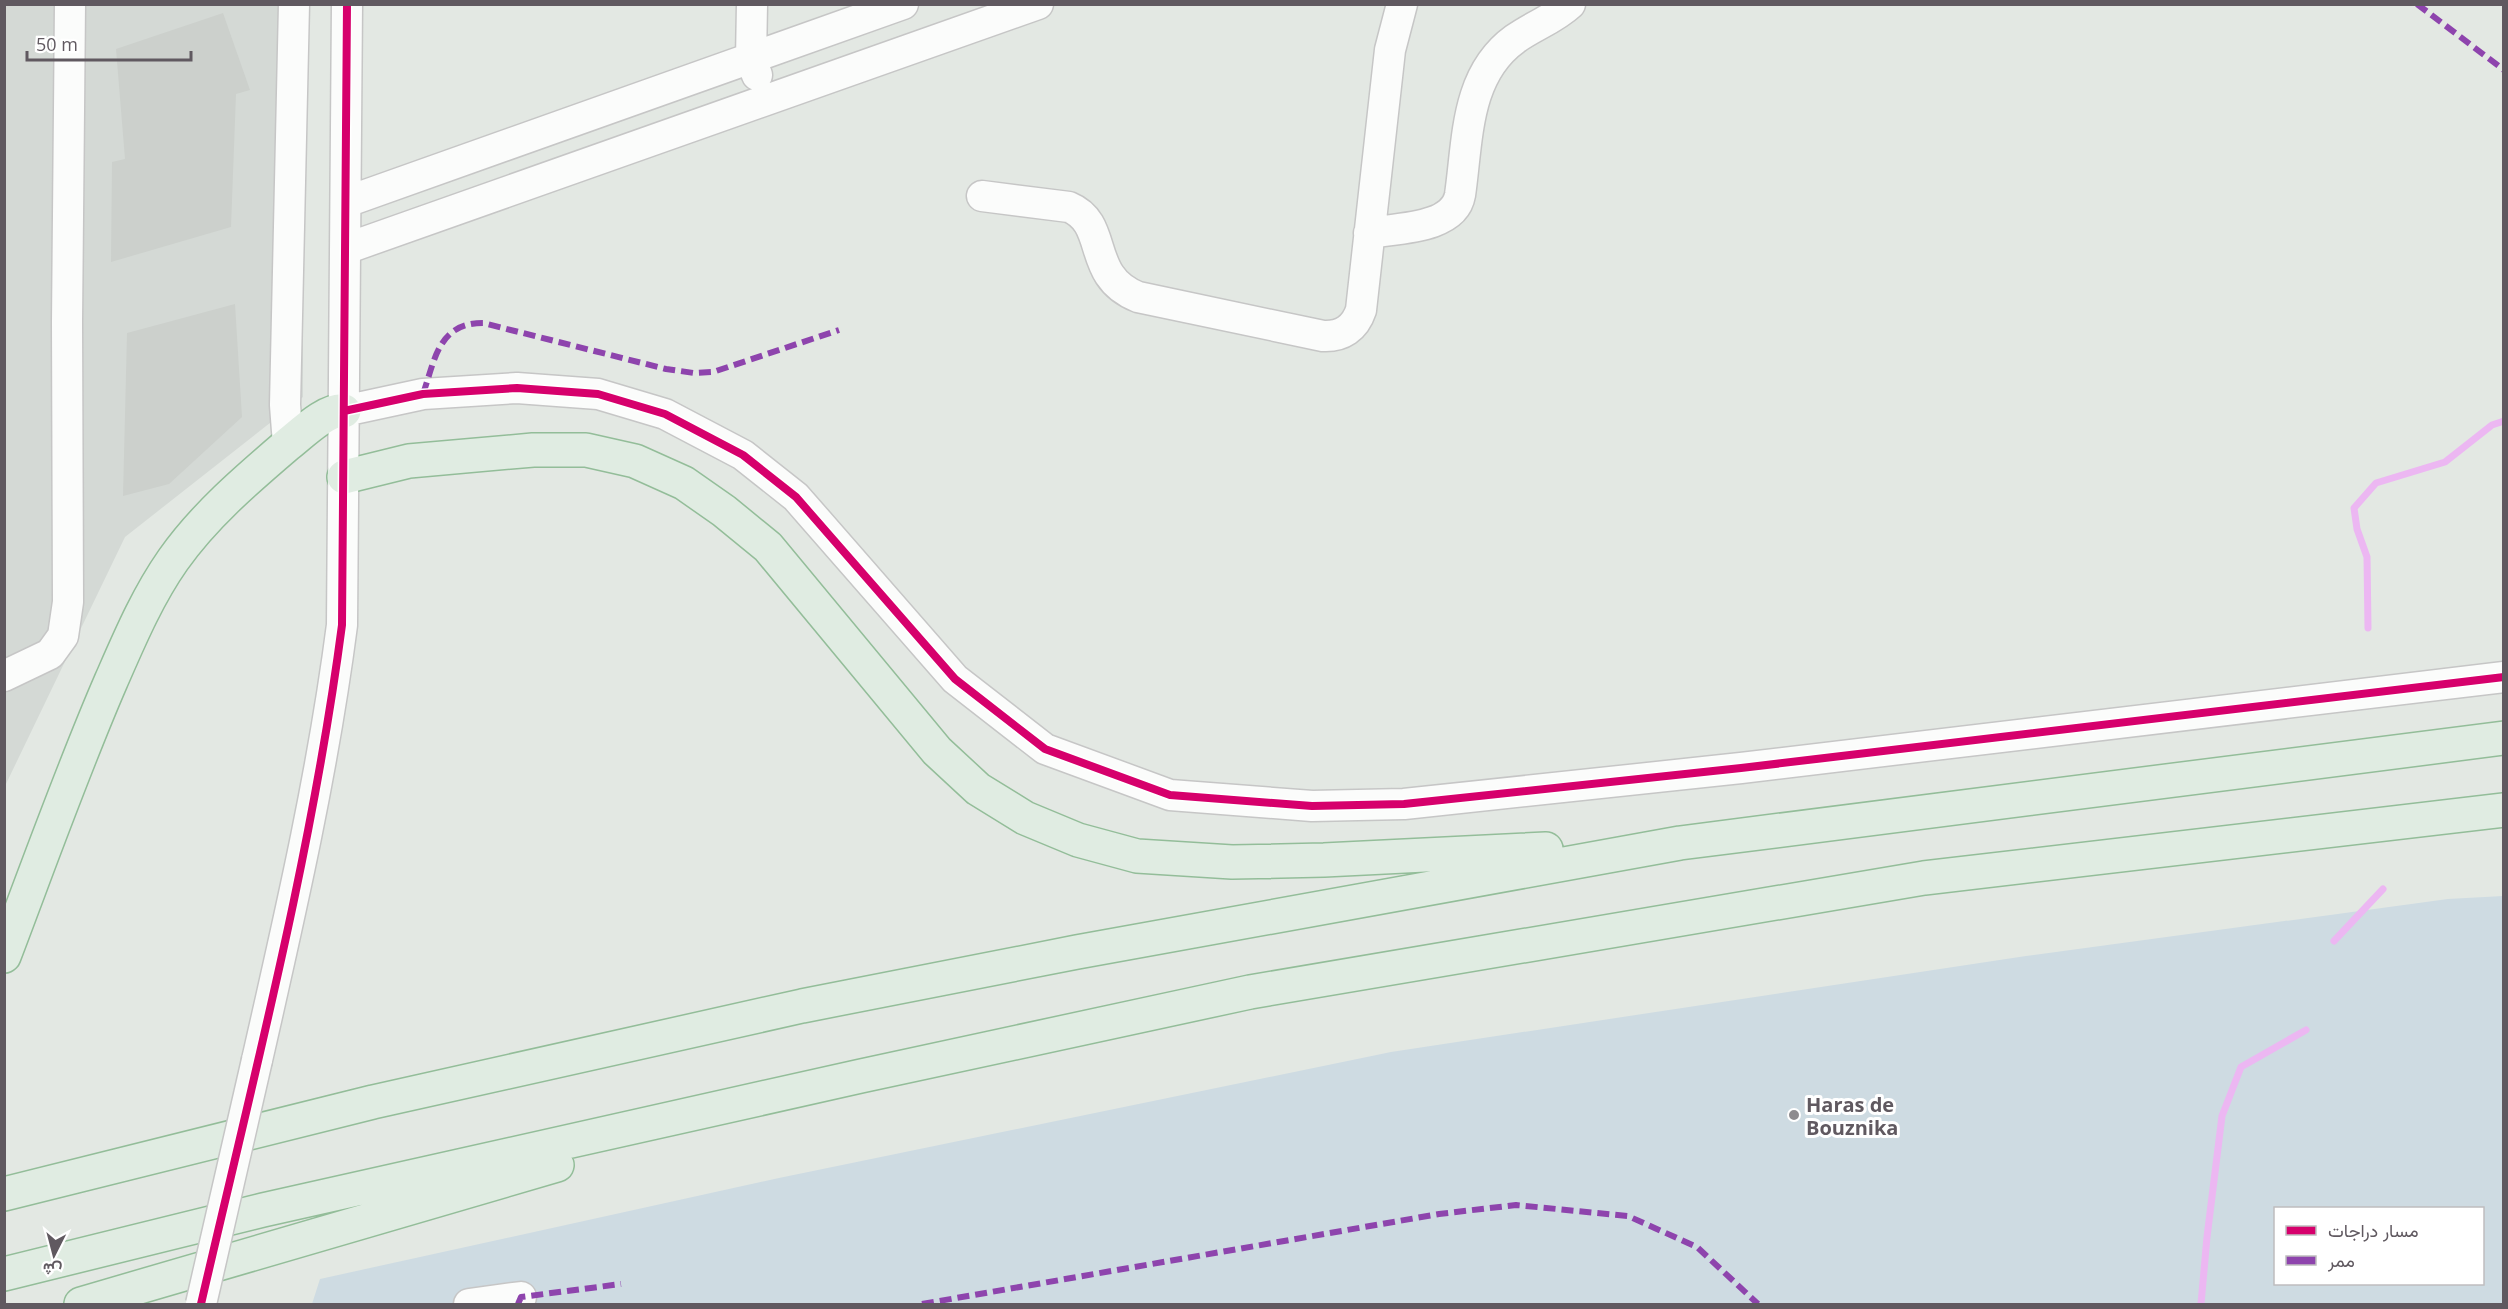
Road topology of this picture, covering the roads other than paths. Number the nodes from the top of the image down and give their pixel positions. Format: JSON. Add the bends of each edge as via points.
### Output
{"nodes":[{"id":1,"x":70,"y":4,"type":"edge"},
{"id":2,"x":294,"y":4,"type":"edge"},
{"id":3,"x":347,"y":4,"type":"edge"},
{"id":4,"x":752,"y":4,"type":"edge"},
{"id":5,"x":903,"y":4,"type":"edge"},
{"id":6,"x":1038,"y":4,"type":"edge"},
{"id":7,"x":1402,"y":4,"type":"edge"},
{"id":8,"x":1570,"y":4,"type":"edge"},
{"id":9,"x":751,"y":59,"type":"junction"},
{"id":10,"x":766,"y":100,"type":"junction"},
{"id":11,"x":982,"y":196,"type":"dead end"},
{"id":12,"x":346,"y":202,"type":"junction"},
{"id":13,"x":1369,"y":233,"type":"junction"},
{"id":14,"x":345,"y":249,"type":"junction"},
{"id":15,"x":344,"y":411,"type":"junction"},
{"id":16,"x":288,"y":444,"type":"junction"},
{"id":17,"x":344,"y":477,"type":"junction"},
{"id":18,"x":4,"y":676,"type":"edge"},
{"id":19,"x":2504,"y":677,"type":"edge"},
{"id":20,"x":2504,"y":738,"type":"edge"},
{"id":21,"x":2504,"y":810,"type":"edge"},
{"id":22,"x":1680,"y":843,"type":"junction"},
{"id":23,"x":4,"y":956,"type":"edge"},
{"id":24,"x":861,"y":1076,"type":"junction"},
{"id":25,"x":4,"y":1194,"type":"edge"},
{"id":26,"x":4,"y":1274,"type":"edge"},
{"id":27,"x":521,"y":1297,"type":"dead end"},
{"id":28,"x":81,"y":1305,"type":"edge"},
{"id":29,"x":201,"y":1305,"type":"edge"},
{"id":30,"x":469,"y":1305,"type":"edge"}],
"edges":[{"from":1,"to":18,"type":"street","via":[[68,602],[63,636],[50,654]]},
{"from":2,"to":16,"type":"street","via":[[285,405]]},
{"from":3,"to":12,"type":"street"},
{"from":4,"to":9,"type":"street"},
{"from":5,"to":9,"type":"street"},
{"from":6,"to":10,"type":"street"},
{"from":7,"to":13,"type":"street","via":[[1390,50]]},
{"from":8,"to":13,"type":"street","via":[[1516,38],[1485,72],[1473,98],[1459,202],[1451,214],[1435,221]]},
{"from":9,"to":10,"type":"street"},
{"from":9,"to":12,"type":"street"},
{"from":10,"to":14,"type":"street"},
{"from":11,"to":13,"type":"street","via":[[1077,211],[1089,225],[1109,277],[1127,293],[1323,336],[1346,332],[1358,318]]},
{"from":12,"to":14,"type":"street"},
{"from":14,"to":15,"type":"street"},
{"from":15,"to":16,"type":"highway","via":[[334,411]]},
{"from":15,"to":17,"type":"street"},
{"from":15,"to":19,"type":"street","via":[[423,394],[517,388],[598,394],[665,414],[743,455],[796,497],[955,679],[1045,749],[1170,795],[1312,806],[1404,804],[1753,767]]},
{"from":16,"to":23,"type":"highway","via":[[209,517],[173,560],[136,623],[94,719]]},
{"from":17,"to":22,"type":"highway","via":[[409,461],[586,450],[635,461],[684,483],[768,547],[937,751],[978,789],[1025,818],[1078,840],[1137,856],[1232,862]]},
{"from":17,"to":29,"type":"street","bridge":true,"via":[[342,625],[330,717],[308,834]]},
{"from":20,"to":22,"type":"highway"},
{"from":21,"to":24,"type":"highway","via":[[1924,878],[1250,992]]},
{"from":22,"to":25,"type":"highway","via":[[802,1006],[373,1102]]},
{"from":24,"to":26,"type":"highway","via":[[263,1210]]},
{"from":24,"to":28,"type":"highway"},
{"from":27,"to":30,"type":"street"}]}
